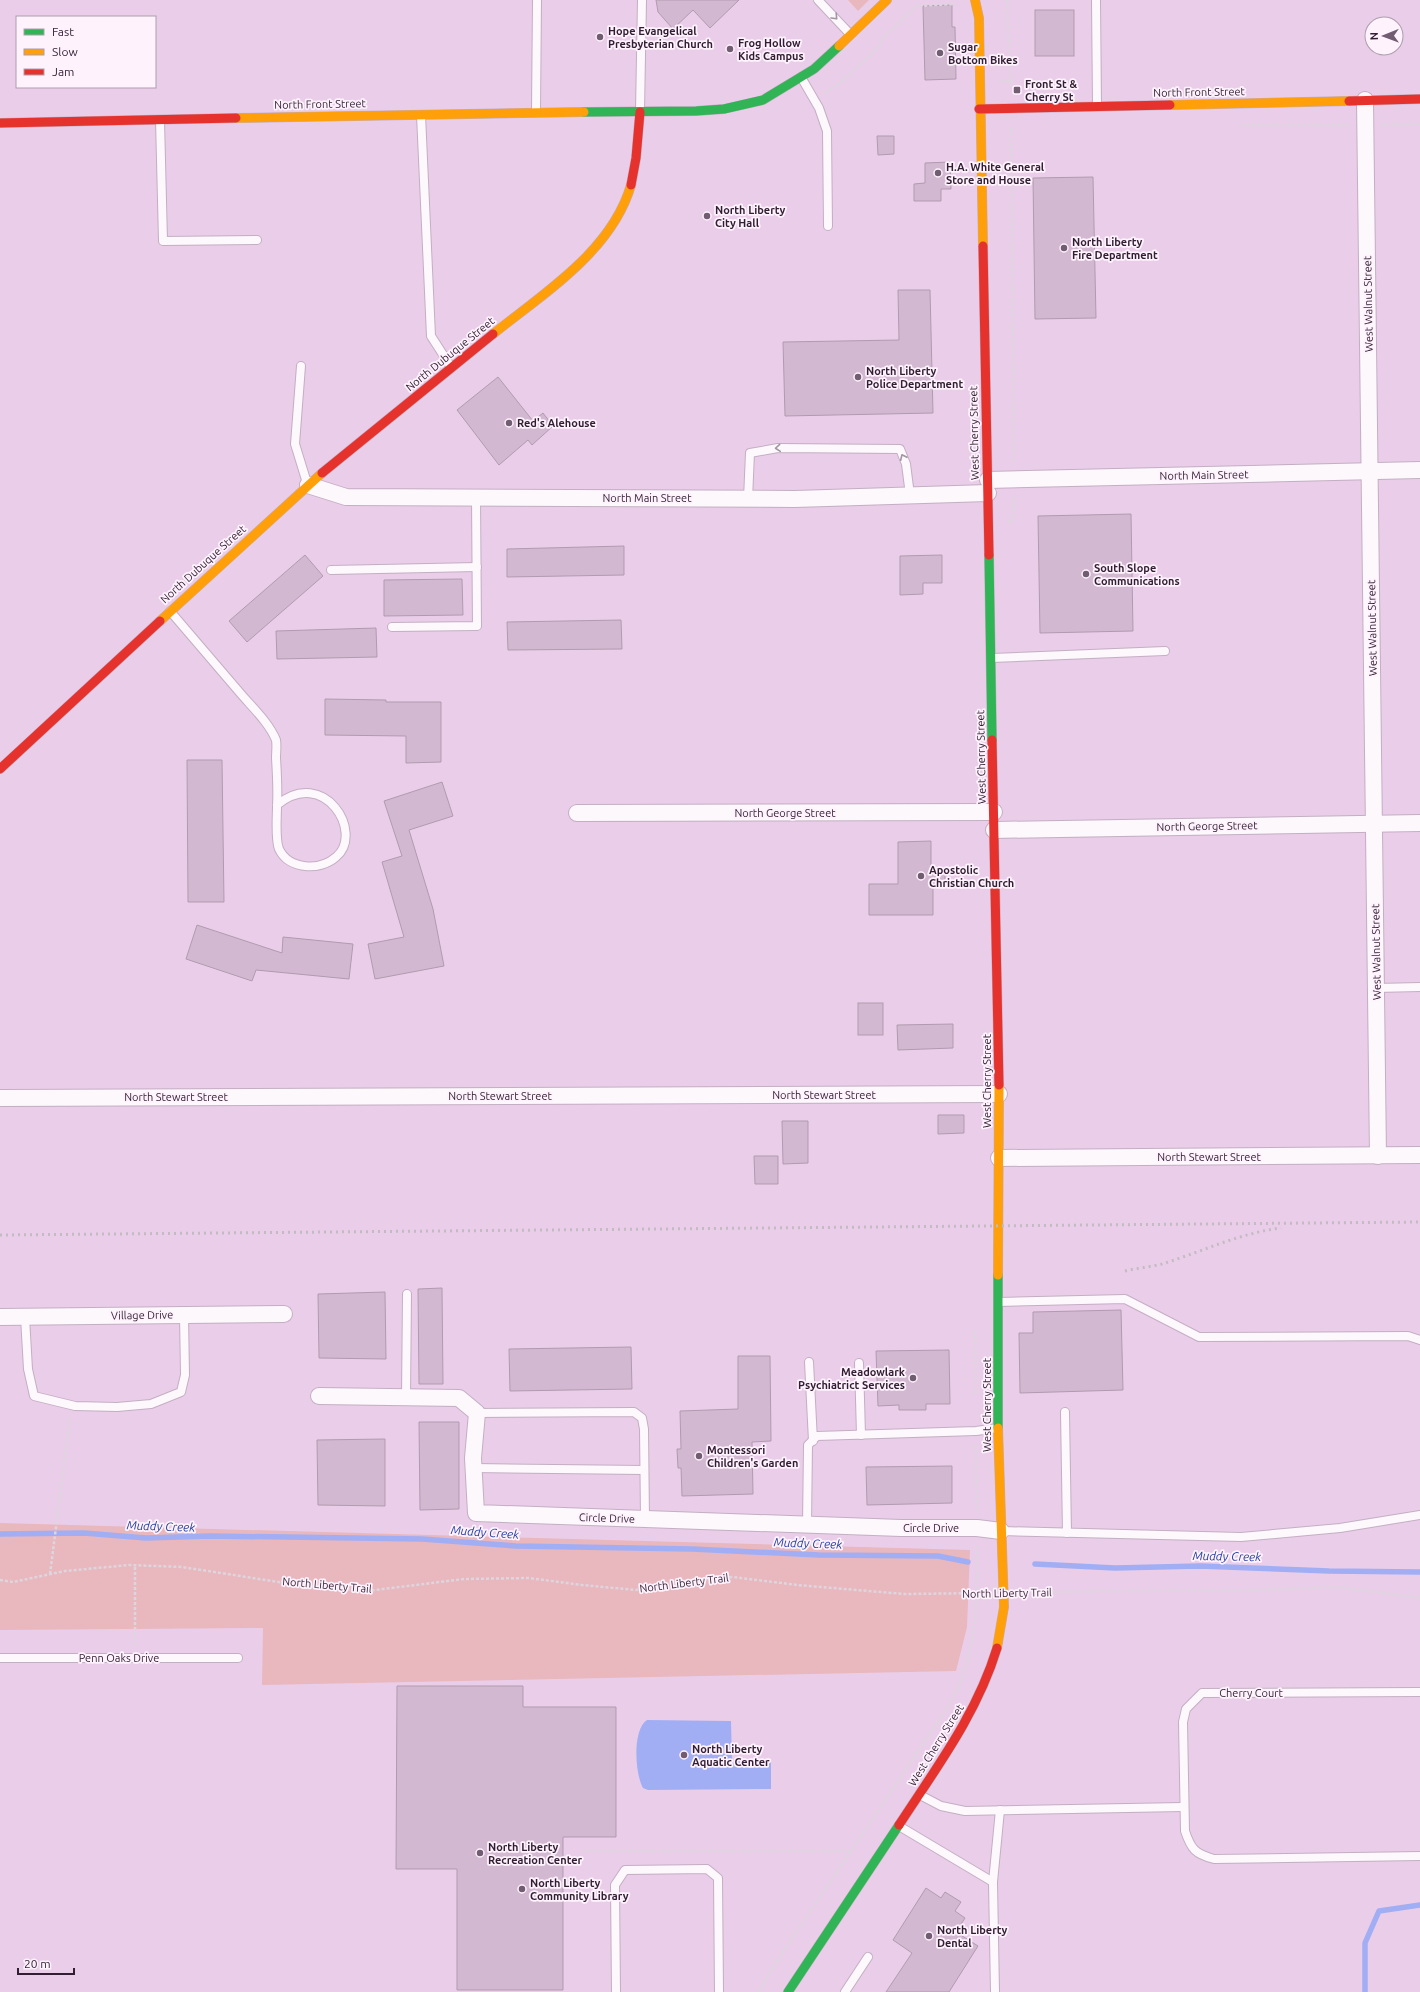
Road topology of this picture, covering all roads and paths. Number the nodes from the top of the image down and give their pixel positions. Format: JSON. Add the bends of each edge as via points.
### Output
{"nodes":[{"id":1,"x":537,"y":0,"type":"edge"},
{"id":2,"x":642,"y":0,"type":"edge"},
{"id":3,"x":818,"y":0,"type":"edge"},
{"id":4,"x":887,"y":0,"type":"edge"},
{"id":5,"x":975,"y":0,"type":"edge"},
{"id":6,"x":1007,"y":0,"type":"edge"},
{"id":7,"x":1096,"y":1,"type":"dead end"},
{"id":8,"x":957,"y":4,"type":"dead end"},
{"id":9,"x":851,"y":35,"type":"junction"},
{"id":10,"x":801,"y":77,"type":"junction"},
{"id":11,"x":999,"y":81,"type":"dead end"},
{"id":12,"x":1011,"y":81,"type":"junction"},
{"id":13,"x":1011,"y":90,"type":"dead end"},
{"id":14,"x":1420,"y":99,"type":"edge"},
{"id":15,"x":814,"y":100,"type":"junction"},
{"id":16,"x":1365,"y":100,"type":"junction"},
{"id":17,"x":1097,"y":106,"type":"junction"},
{"id":18,"x":980,"y":109,"type":"junction"},
{"id":19,"x":536,"y":112,"type":"junction"},
{"id":20,"x":640,"y":112,"type":"junction"},
{"id":21,"x":421,"y":114,"type":"junction"},
{"id":22,"x":160,"y":119,"type":"junction"},
{"id":23,"x":0,"y":123,"type":"edge"},
{"id":24,"x":1011,"y":125,"type":"dead end"},
{"id":25,"x":828,"y":226,"type":"dead end"},
{"id":26,"x":257,"y":240,"type":"dead end"},
{"id":27,"x":301,"y":366,"type":"dead end"},
{"id":28,"x":451,"y":368,"type":"junction"},
{"id":29,"x":1006,"y":459,"type":"dead end"},
{"id":30,"x":1420,"y":470,"type":"edge"},
{"id":31,"x":1370,"y":471,"type":"junction"},
{"id":32,"x":308,"y":485,"type":"junction"},
{"id":33,"x":988,"y":486,"type":"junction"},
{"id":34,"x":1014,"y":492,"type":"dead end"},
{"id":35,"x":910,"y":495,"type":"junction"},
{"id":36,"x":476,"y":497,"type":"junction"},
{"id":37,"x":748,"y":499,"type":"junction"},
{"id":38,"x":1013,"y":522,"type":"dead end"},
{"id":39,"x":476,"y":567,"type":"junction"},
{"id":40,"x":331,"y":570,"type":"dead end"},
{"id":41,"x":170,"y":611,"type":"junction"},
{"id":42,"x":392,"y":627,"type":"dead end"},
{"id":43,"x":1165,"y":652,"type":"dead end"},
{"id":44,"x":991,"y":658,"type":"junction"},
{"id":45,"x":0,"y":769,"type":"edge"},
{"id":46,"x":278,"y":805,"type":"junction"},
{"id":47,"x":994,"y":812,"type":"junction"},
{"id":48,"x":577,"y":813,"type":"dead end"},
{"id":49,"x":1374,"y":823,"type":"junction"},
{"id":50,"x":1420,"y":823,"type":"edge"},
{"id":51,"x":994,"y":830,"type":"junction"},
{"id":52,"x":1420,"y":987,"type":"edge"},
{"id":53,"x":1376,"y":988,"type":"junction"},
{"id":54,"x":1000,"y":1094,"type":"junction"},
{"id":55,"x":0,"y":1098,"type":"edge"},
{"id":56,"x":1420,"y":1155,"type":"edge"},
{"id":57,"x":1378,"y":1156,"type":"junction"},
{"id":58,"x":999,"y":1158,"type":"junction"},
{"id":59,"x":407,"y":1294,"type":"dead end"},
{"id":60,"x":999,"y":1302,"type":"junction"},
{"id":61,"x":284,"y":1314,"type":"dead end"},
{"id":62,"x":184,"y":1315,"type":"junction"},
{"id":63,"x":0,"y":1317,"type":"edge"},
{"id":64,"x":25,"y":1317,"type":"junction"},
{"id":65,"x":975,"y":1331,"type":"dead end"},
{"id":66,"x":1420,"y":1340,"type":"edge"},
{"id":67,"x":809,"y":1362,"type":"dead end"},
{"id":68,"x":859,"y":1363,"type":"dead end"},
{"id":69,"x":319,"y":1396,"type":"dead end"},
{"id":70,"x":406,"y":1397,"type":"junction"},
{"id":71,"x":976,"y":1400,"type":"dead end"},
{"id":72,"x":71,"y":1405,"type":"junction"},
{"id":73,"x":1064,"y":1412,"type":"dead end"},
{"id":74,"x":477,"y":1413,"type":"junction"},
{"id":75,"x":998,"y":1428,"type":"junction"},
{"id":76,"x":976,"y":1431,"type":"junction"},
{"id":77,"x":861,"y":1435,"type":"junction"},
{"id":78,"x":813,"y":1441,"type":"junction"},
{"id":79,"x":474,"y":1468,"type":"junction"},
{"id":80,"x":644,"y":1470,"type":"junction"},
{"id":81,"x":1420,"y":1515,"type":"edge"},
{"id":82,"x":645,"y":1519,"type":"junction"},
{"id":83,"x":807,"y":1525,"type":"junction"},
{"id":84,"x":977,"y":1528,"type":"junction"},
{"id":85,"x":1000,"y":1531,"type":"junction"},
{"id":86,"x":1067,"y":1533,"type":"junction"},
{"id":87,"x":135,"y":1565,"type":"junction"},
{"id":88,"x":50,"y":1574,"type":"junction"},
{"id":89,"x":0,"y":1580,"type":"edge"},
{"id":90,"x":978,"y":1593,"type":"junction"},
{"id":91,"x":1004,"y":1593,"type":"junction"},
{"id":92,"x":1420,"y":1598,"type":"edge"},
{"id":93,"x":0,"y":1658,"type":"edge"},
{"id":94,"x":135,"y":1658,"type":"junction"},
{"id":95,"x":238,"y":1658,"type":"dead end"},
{"id":96,"x":1420,"y":1692,"type":"edge"},
{"id":97,"x":919,"y":1794,"type":"junction"},
{"id":98,"x":1184,"y":1806,"type":"junction"},
{"id":99,"x":1000,"y":1810,"type":"junction"},
{"id":100,"x":898,"y":1825,"type":"junction"},
{"id":101,"x":584,"y":1851,"type":"dead end"},
{"id":102,"x":851,"y":1851,"type":"junction"},
{"id":103,"x":1420,"y":1856,"type":"edge"},
{"id":104,"x":993,"y":1882,"type":"junction"},
{"id":105,"x":868,"y":1957,"type":"dead end"},
{"id":106,"x":616,"y":1992,"type":"edge"},
{"id":107,"x":719,"y":1992,"type":"edge"},
{"id":108,"x":759,"y":1992,"type":"edge"},
{"id":109,"x":788,"y":1992,"type":"edge"},
{"id":110,"x":845,"y":1992,"type":"edge"},
{"id":111,"x":995,"y":1992,"type":"edge"}],
"edges":[{"from":1,"to":19,"type":"lane"},
{"from":2,"to":20,"type":"lane"},
{"from":3,"to":9,"type":"lane","one_way":true},
{"from":4,"to":9,"type":"street"},
{"from":5,"to":18,"type":"street","name":"West Cherry Street","via":[[979,18]]},
{"from":6,"to":12,"type":"path"},
{"from":7,"to":17,"type":"lane"},
{"from":8,"to":15,"type":"path","via":[[917,6],[839,84]]},
{"from":9,"to":10,"type":"street","via":[[814,69]]},
{"from":10,"to":15,"type":"lane"},
{"from":10,"to":20,"type":"street","via":[[763,100],[742,106],[696,111]]},
{"from":11,"to":12,"type":"path"},
{"from":12,"to":13,"type":"path"},
{"from":14,"to":16,"type":"street","name":"North Front Street"},
{"from":15,"to":25,"type":"lane","via":[[825,120],[827,131]]},
{"from":16,"to":17,"type":"street","name":"North Front Street"},
{"from":16,"to":31,"type":"street","name":"West Walnut Street"},
{"from":17,"to":18,"type":"street","name":"North Front Street"},
{"from":18,"to":33,"type":"street","name":"West Cherry Street"},
{"from":19,"to":20,"type":"street","name":"North Front Street"},
{"from":19,"to":21,"type":"street","name":"North Front Street"},
{"from":20,"to":28,"type":"street","name":"North Dubuque Street","via":[[634,175],[615,224],[598,246],[580,263]]},
{"from":21,"to":22,"type":"street","name":"North Front Street"},
{"from":21,"to":28,"type":"lane","via":[[432,336]]},
{"from":22,"to":23,"type":"street","name":"North Front Street"},
{"from":22,"to":26,"type":"lane","via":[[163,241]]},
{"from":24,"to":29,"type":"path","via":[[1014,459]]},
{"from":27,"to":32,"type":"lane","via":[[295,444]]},
{"from":28,"to":32,"type":"street","name":"North Dubuque Street"},
{"from":30,"to":31,"type":"street","name":"North Main Street"},
{"from":31,"to":33,"type":"street","name":"North Main Street"},
{"from":31,"to":49,"type":"street","name":"West Walnut Street"},
{"from":32,"to":36,"type":"street","name":"North Main Street","via":[[346,497]]},
{"from":32,"to":41,"type":"street","name":"North Dubuque Street"},
{"from":33,"to":35,"type":"street","name":"North Main Street"},
{"from":33,"to":44,"type":"street","name":"West Cherry Street"},
{"from":34,"to":38,"type":"path"},
{"from":35,"to":37,"type":"street","name":"North Main Street"},
{"from":35,"to":37,"type":"lane","one_way":true,"via":[[906,464],[900,449],[778,448],[750,453]]},
{"from":36,"to":37,"type":"street","name":"North Main Street"},
{"from":36,"to":39,"type":"lane"},
{"from":39,"to":40,"type":"lane"},
{"from":39,"to":42,"type":"lane","via":[[477,626]]},
{"from":41,"to":45,"type":"street","name":"North Dubuque Street"},
{"from":41,"to":46,"type":"lane","via":[[263,720],[276,741]]},
{"from":43,"to":44,"type":"lane"},
{"from":44,"to":47,"type":"street","name":"West Cherry Street"},
{"from":46,"to":46,"type":"lane","via":[[279,848],[288,860],[303,867],[322,866],[337,856],[345,842],[344,821],[334,805],[320,796],[305,792],[288,797]]},
{"from":47,"to":48,"type":"street","name":"North George Street"},
{"from":47,"to":51,"type":"street","name":"West Cherry Street"},
{"from":49,"to":50,"type":"street","name":"North George Street"},
{"from":49,"to":51,"type":"street","name":"North George Street"},
{"from":49,"to":53,"type":"street","name":"West Walnut Street"},
{"from":51,"to":54,"type":"street","name":"West Cherry Street"},
{"from":52,"to":53,"type":"lane"},
{"from":53,"to":57,"type":"street","name":"West Walnut Street"},
{"from":54,"to":55,"type":"street","name":"North Stewart Street"},
{"from":54,"to":58,"type":"street","name":"West Cherry Street"},
{"from":56,"to":57,"type":"street","name":"North Stewart Street"},
{"from":57,"to":58,"type":"street","name":"North Stewart Street"},
{"from":58,"to":60,"type":"street","name":"West Cherry Street"},
{"from":59,"to":70,"type":"lane"},
{"from":60,"to":66,"type":"lane","via":[[1124,1299],[1199,1337],[1408,1336]]},
{"from":60,"to":75,"type":"street","name":"West Cherry Street"},
{"from":61,"to":62,"type":"street","name":"Village Drive"},
{"from":62,"to":64,"type":"street","name":"Village Drive"},
{"from":62,"to":72,"type":"lane","via":[[185,1375],[181,1392],[151,1404],[117,1407]]},
{"from":63,"to":64,"type":"street","name":"Village Drive"},
{"from":64,"to":72,"type":"lane","via":[[28,1369],[34,1396]]},
{"from":65,"to":71,"type":"path"},
{"from":67,"to":78,"type":"lane"},
{"from":68,"to":77,"type":"lane"},
{"from":69,"to":70,"type":"street"},
{"from":70,"to":74,"type":"street","via":[[459,1398]]},
{"from":72,"to":88,"type":"path"},
{"from":73,"to":86,"type":"lane"},
{"from":74,"to":79,"type":"street","name":"Circle Drive"},
{"from":74,"to":80,"type":"lane","via":[[634,1412],[642,1418],[644,1429]]},
{"from":75,"to":76,"type":"lane"},
{"from":75,"to":85,"type":"street","name":"West Cherry Street"},
{"from":76,"to":77,"type":"lane"},
{"from":76,"to":84,"type":"path"},
{"from":77,"to":78,"type":"lane","via":[[817,1436]]},
{"from":78,"to":83,"type":"lane","via":[[808,1445]]},
{"from":79,"to":80,"type":"lane"},
{"from":79,"to":82,"type":"street","name":"Circle Drive","via":[[476,1513]]},
{"from":80,"to":82,"type":"lane"},
{"from":81,"to":86,"type":"lane","via":[[1340,1528],[1241,1537]]},
{"from":82,"to":83,"type":"street","name":"Circle Drive"},
{"from":83,"to":84,"type":"street","name":"Circle Drive"},
{"from":84,"to":85,"type":"street","name":"Circle Drive"},
{"from":84,"to":90,"type":"path"},
{"from":85,"to":86,"type":"lane"},
{"from":85,"to":91,"type":"street","name":"West Cherry Street"},
{"from":87,"to":88,"type":"path","name":"North Liberty Trail"},
{"from":87,"to":90,"type":"path","name":"North Liberty Trail","via":[[182,1567],[298,1585],[367,1591],[464,1578],[529,1578],[636,1590],[683,1581],[733,1577],[904,1594]]},
{"from":87,"to":94,"type":"path"},
{"from":88,"to":89,"type":"path","name":"North Liberty Trail","via":[[13,1582]]},
{"from":90,"to":91,"type":"path","name":"North Liberty Trail"},
{"from":90,"to":102,"type":"path","via":[[974,1634],[961,1681],[942,1716]]},
{"from":91,"to":92,"type":"path","name":"North Liberty Trail","via":[[1337,1587]]},
{"from":91,"to":97,"type":"street","name":"West Cherry Street","via":[[1000,1637],[978,1699],[961,1731]]},
{"from":93,"to":94,"type":"lane","name":"Penn Oaks Drive"},
{"from":94,"to":95,"type":"lane","name":"Penn Oaks Drive"},
{"from":96,"to":98,"type":"lane","name":"Cherry Court","via":[[1202,1693],[1186,1709],[1183,1722]]},
{"from":97,"to":99,"type":"lane","via":[[940,1806],[965,1811]]},
{"from":97,"to":100,"type":"street","name":"West Cherry Street"},
{"from":98,"to":99,"type":"lane"},
{"from":98,"to":103,"type":"lane","name":"Cherry Court","via":[[1185,1831],[1190,1845],[1199,1856],[1214,1859]]},
{"from":99,"to":104,"type":"lane"},
{"from":100,"to":104,"type":"lane"},
{"from":100,"to":109,"type":"street","name":"West Cherry Street"},
{"from":101,"to":102,"type":"path"},
{"from":102,"to":108,"type":"path","via":[[773,1966]]},
{"from":104,"to":111,"type":"lane"},
{"from":105,"to":110,"type":"lane"},
{"from":106,"to":107,"type":"lane","via":[[615,1885],[625,1870],[707,1869],[718,1878]]}]}
